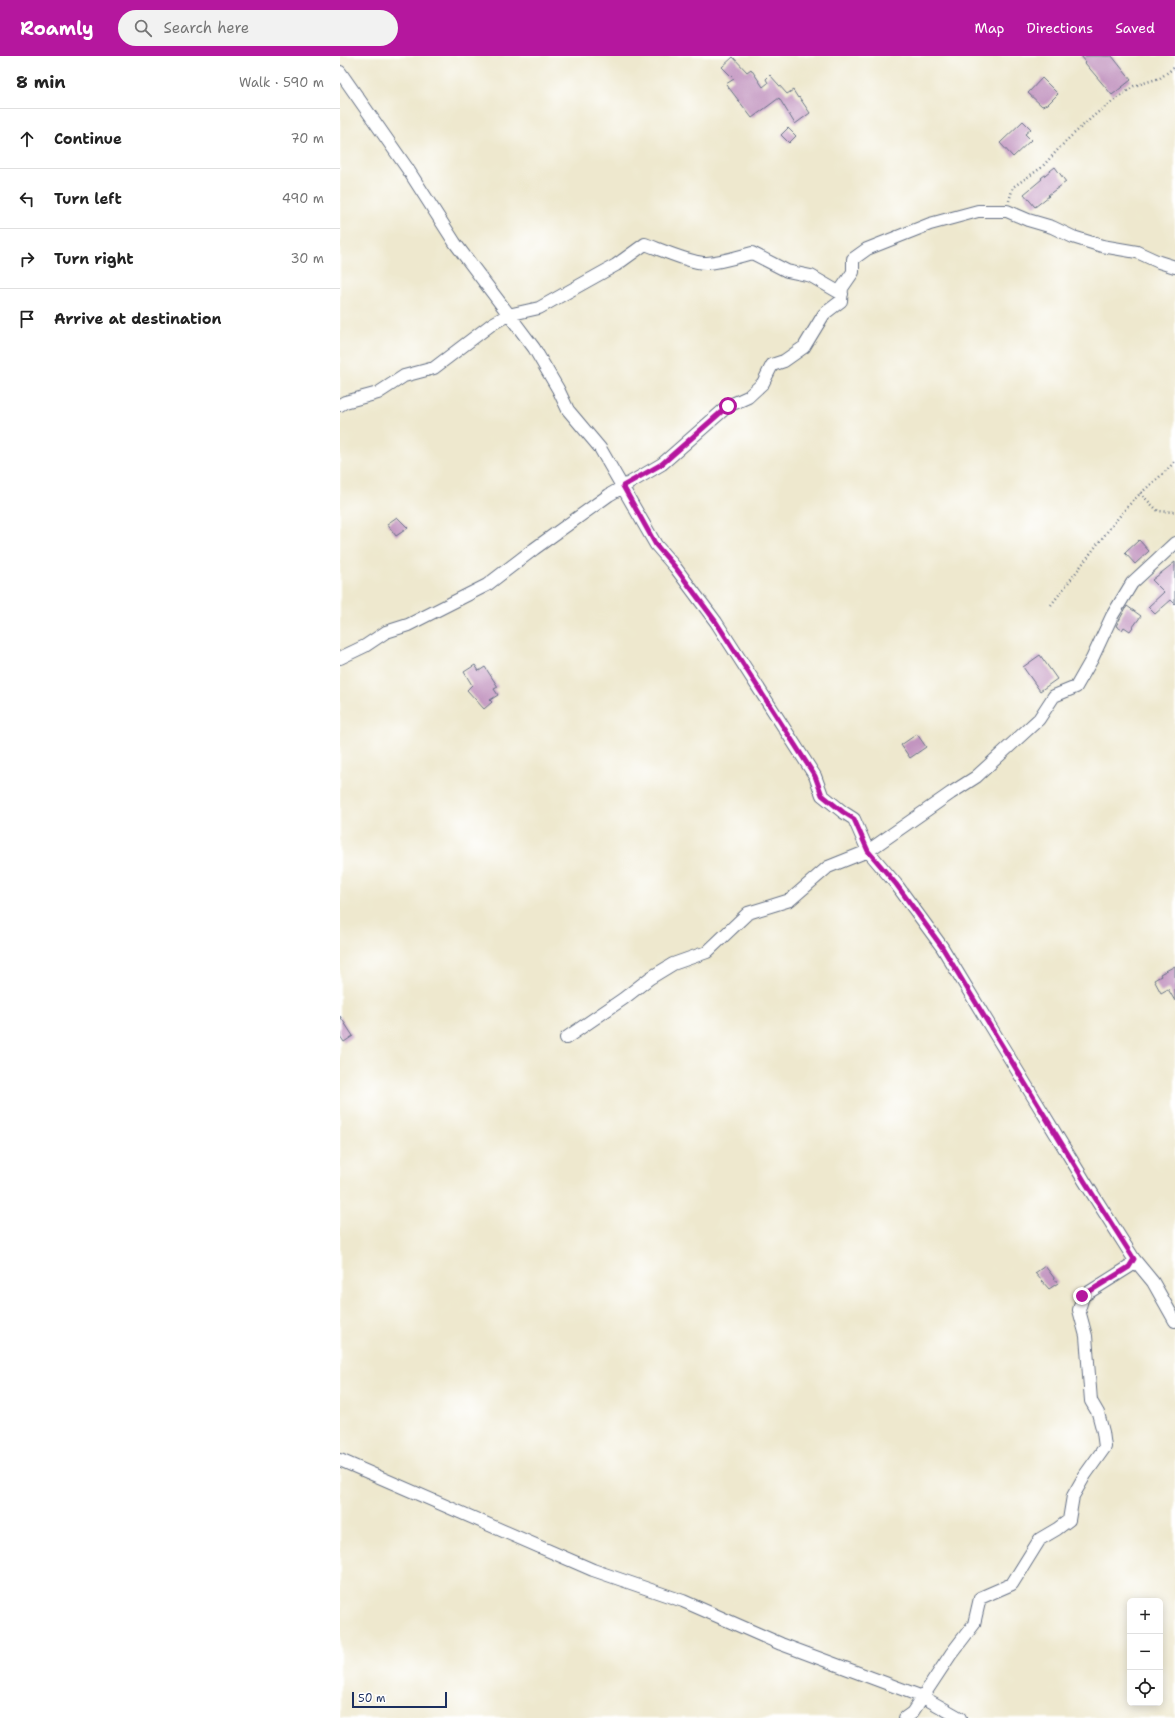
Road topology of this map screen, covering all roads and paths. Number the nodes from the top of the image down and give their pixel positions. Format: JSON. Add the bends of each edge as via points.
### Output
{"nodes":[{"id":1,"x":1175,"y":67,"type":"edge"},
{"id":2,"x":340,"y":72,"type":"edge"},
{"id":3,"x":1007,"y":211,"type":"junction"},
{"id":4,"x":1175,"y":267,"type":"edge"},
{"id":5,"x":842,"y":294,"type":"junction"},
{"id":6,"x":508,"y":314,"type":"junction"},
{"id":7,"x":340,"y":406,"type":"edge"},
{"id":8,"x":1175,"y":461,"type":"edge"},
{"id":9,"x":623,"y":486,"type":"junction"},
{"id":10,"x":1140,"y":493,"type":"junction"},
{"id":11,"x":1175,"y":512,"type":"edge"},
{"id":12,"x":1175,"y":543,"type":"edge"},
{"id":13,"x":1051,"y":605,"type":"dead end"},
{"id":14,"x":340,"y":658,"type":"edge"},
{"id":15,"x":868,"y":851,"type":"junction"},
{"id":16,"x":566,"y":1038,"type":"dead end"},
{"id":17,"x":1134,"y":1259,"type":"junction"},
{"id":18,"x":1175,"y":1321,"type":"edge"},
{"id":19,"x":340,"y":1460,"type":"edge"},
{"id":20,"x":923,"y":1697,"type":"junction"},
{"id":21,"x":905,"y":1718,"type":"edge"},
{"id":22,"x":960,"y":1718,"type":"edge"}],
"edges":[{"from":1,"to":3,"type":"path","via":[[1160,78],[1134,86],[1097,113],[1066,140],[1041,168],[1012,187]]},
{"from":2,"to":6,"type":"street","via":[[407,168],[455,243]]},
{"from":3,"to":4,"type":"street","via":[[1052,227],[1073,238],[1137,252]]},
{"from":3,"to":5,"type":"street","via":[[978,210],[867,248],[853,259],[854,272],[842,288]]},
{"from":5,"to":6,"type":"street","via":[[811,276],[787,271],[752,253],[705,263],[645,244],[616,265],[539,308]]},
{"from":5,"to":9,"type":"street","via":[[841,301],[824,314],[804,348],[784,361],[772,365],[763,383],[748,397],[728,406],[662,464]]},
{"from":6,"to":7,"type":"street","via":[[434,368],[404,376],[378,393],[345,402]]},
{"from":6,"to":9,"type":"street","via":[[534,348],[568,410],[600,448]]},
{"from":8,"to":10,"type":"path","via":[[1162,476]]},
{"from":9,"to":14,"type":"street","via":[[487,585],[408,626],[386,632]]},
{"from":9,"to":15,"type":"street","via":[[656,545],[716,622],[815,776],[822,795],[854,819]]},
{"from":10,"to":11,"type":"path","via":[[1158,511]]},
{"from":10,"to":13,"type":"path"},
{"from":12,"to":15,"type":"street","via":[[1132,583],[1076,687],[1054,696],[1039,719],[976,777]]},
{"from":15,"to":16,"type":"street","via":[[828,867],[790,900],[748,913],[707,952],[673,964],[656,974]]},
{"from":15,"to":17,"type":"street","via":[[896,884],[942,947]]},
{"from":17,"to":18,"type":"street","via":[[1153,1282]]},
{"from":17,"to":20,"type":"street","via":[[1129,1267],[1082,1296],[1079,1310],[1086,1336],[1091,1401],[1098,1413],[1105,1447],[1073,1496],[1068,1520],[1040,1539],[1012,1584],[980,1598],[974,1624]]},
{"from":19,"to":20,"type":"street","via":[[593,1570],[683,1602],[781,1644]]},
{"from":20,"to":21,"type":"street","via":[[912,1713]]},
{"from":20,"to":22,"type":"street"}]}
